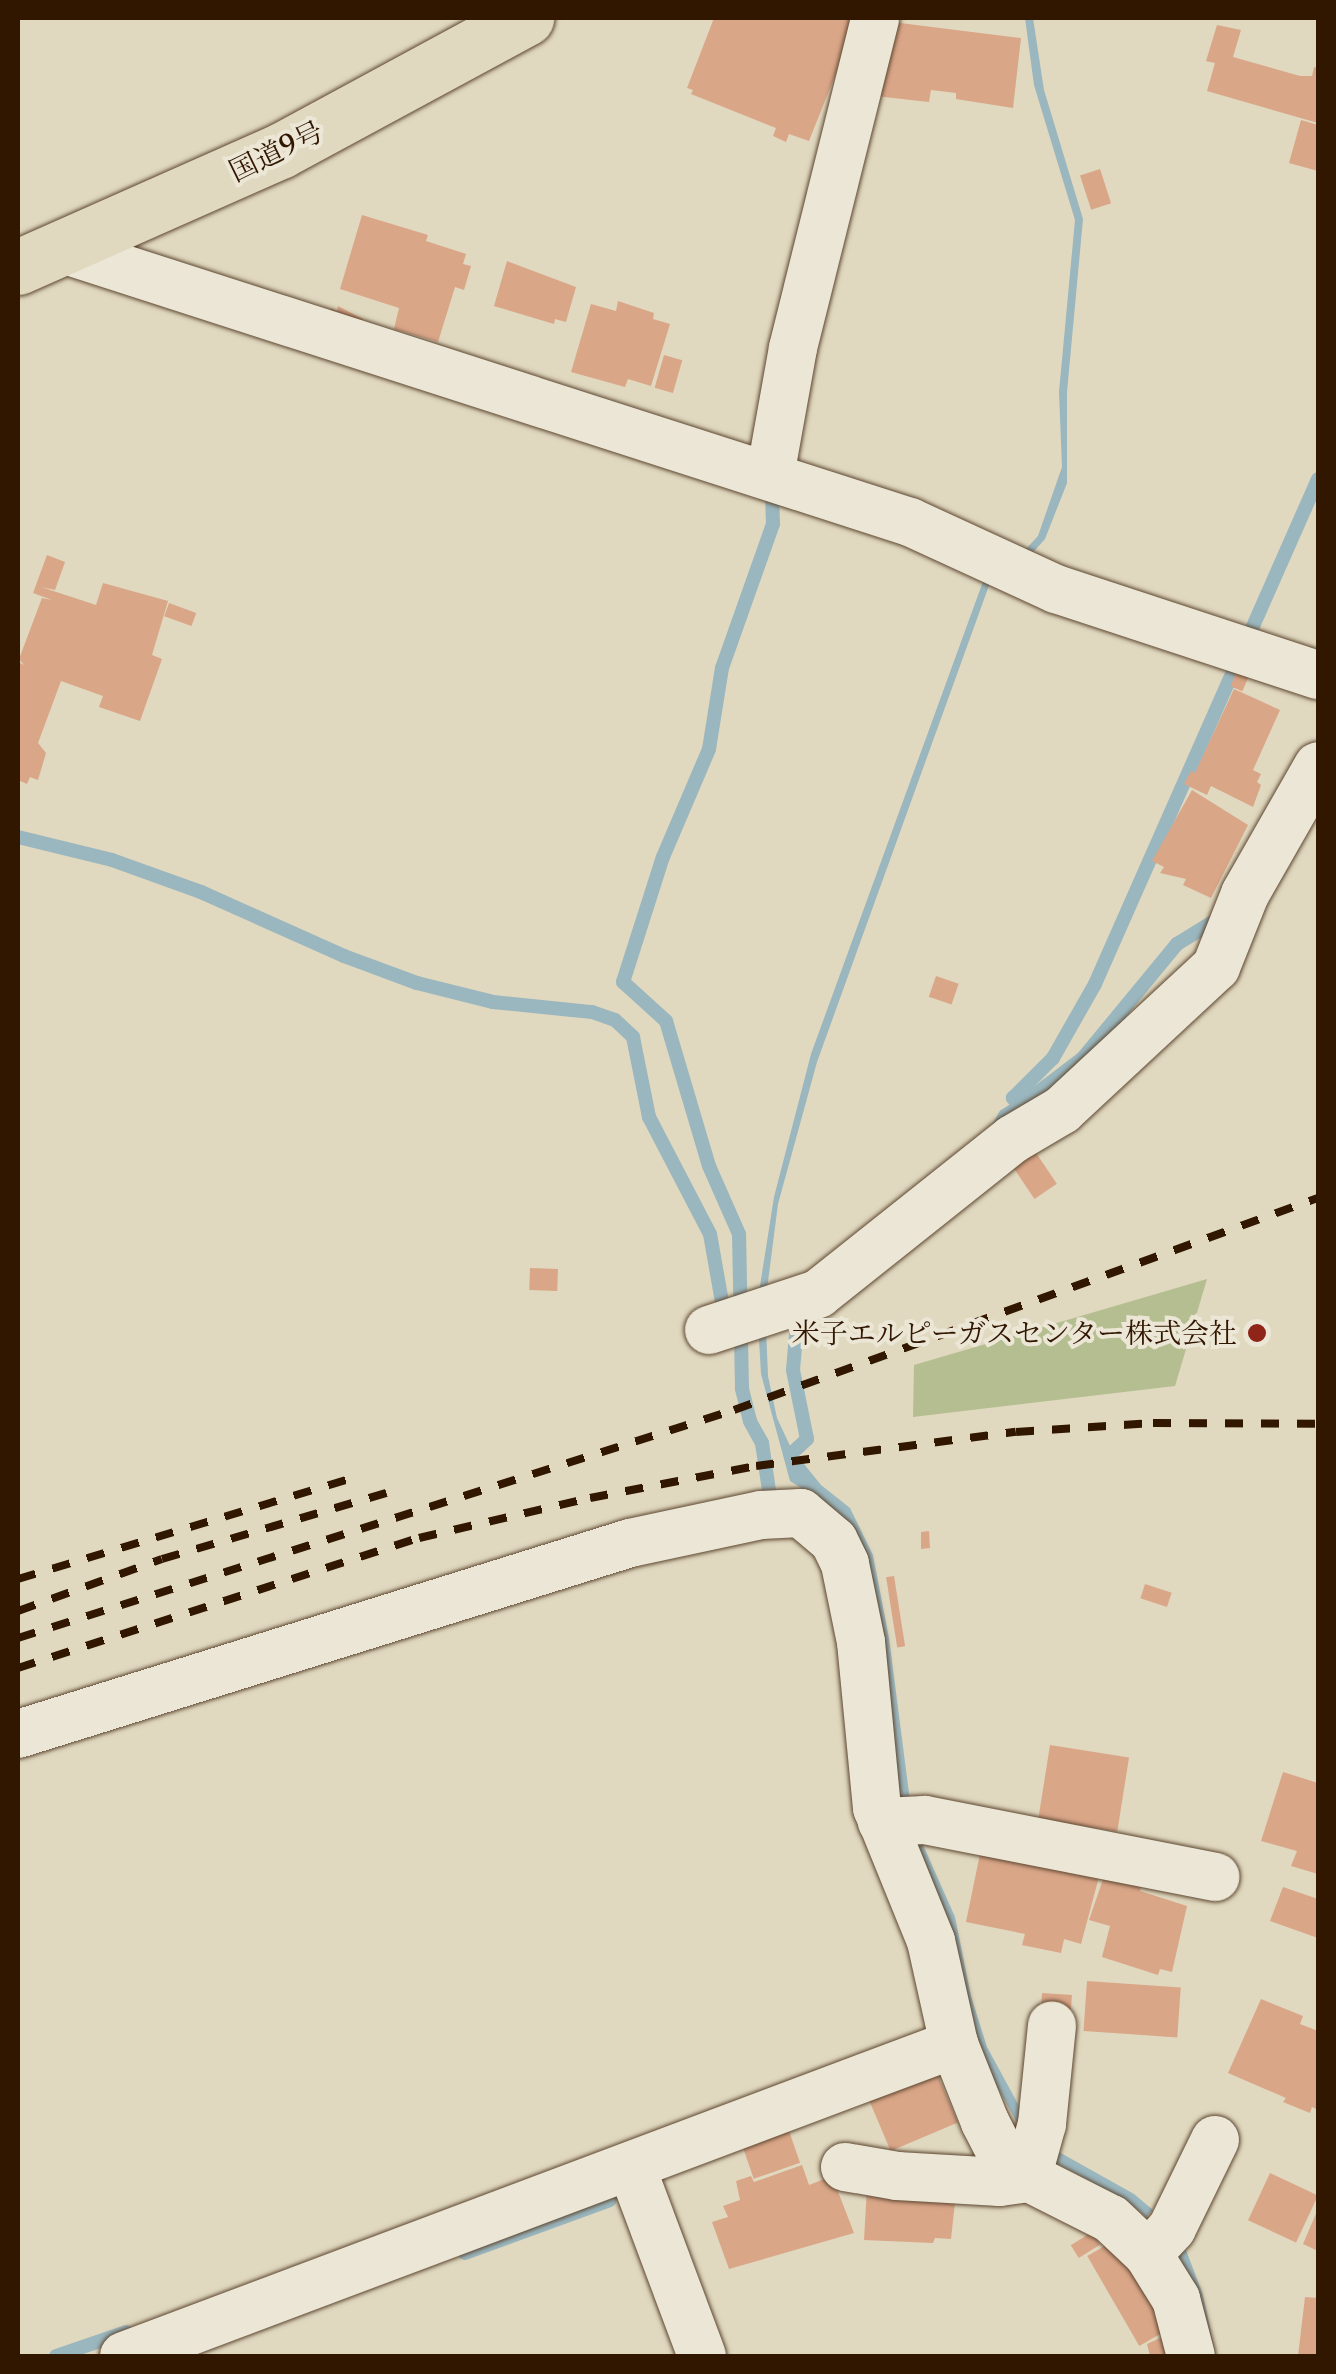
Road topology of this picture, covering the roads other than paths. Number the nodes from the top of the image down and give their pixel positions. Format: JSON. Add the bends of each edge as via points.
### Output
{"nodes":[{"id":1,"x":526,"y":18,"type":"edge"},
{"id":2,"x":875,"y":18,"type":"edge"},
{"id":3,"x":40,"y":258,"type":"edge"},
{"id":4,"x":770,"y":476,"type":"junction"},
{"id":5,"x":1318,"y":675,"type":"edge"},
{"id":6,"x":1318,"y":766,"type":"edge"},
{"id":7,"x":709,"y":1330,"type":"dead end"},
{"id":8,"x":18,"y":1734,"type":"edge"},
{"id":9,"x":882,"y":1822,"type":"junction"},
{"id":10,"x":1215,"y":1876,"type":"dead end"},
{"id":11,"x":1052,"y":2026,"type":"dead end"},
{"id":12,"x":954,"y":2044,"type":"junction"},
{"id":13,"x":1215,"y":2140,"type":"dead end"},
{"id":14,"x":630,"y":2166,"type":"junction"},
{"id":15,"x":845,"y":2166,"type":"dead end"},
{"id":16,"x":1027,"y":2178,"type":"junction"},
{"id":17,"x":1148,"y":2254,"type":"junction"},
{"id":18,"x":124,"y":2356,"type":"edge"},
{"id":19,"x":702,"y":2356,"type":"edge"},
{"id":20,"x":1191,"y":2356,"type":"edge"}],
"edges":[{"from":1,"to":3,"type":"highway","name":"国道9号","via":[[280,151]]},
{"from":2,"to":4,"type":"street","via":[[793,348]]},
{"from":3,"to":4,"type":"street","via":[[257,316]]},
{"from":4,"to":5,"type":"street","via":[[910,522],[1056,589]]},
{"from":6,"to":7,"type":"street","via":[[1245,894],[1216,968],[1062,1110],[1013,1139],[818,1294]]},
{"from":8,"to":9,"type":"street","via":[[630,1543],[796,1512],[834,1541],[845,1564]]},
{"from":9,"to":10,"type":"street","via":[[926,1820]]},
{"from":9,"to":12,"type":"street","via":[[939,1967]]},
{"from":11,"to":16,"type":"street","via":[[1042,2124]]},
{"from":12,"to":14,"type":"street"},
{"from":12,"to":16,"type":"street","via":[[1008,2167]]},
{"from":13,"to":17,"type":"street","via":[[1172,2228]]},
{"from":14,"to":18,"type":"street"},
{"from":14,"to":19,"type":"street"},
{"from":15,"to":16,"type":"street","via":[[897,2176]]},
{"from":16,"to":17,"type":"street","via":[[1111,2219]]},
{"from":17,"to":20,"type":"street","via":[[1176,2298]]}]}
